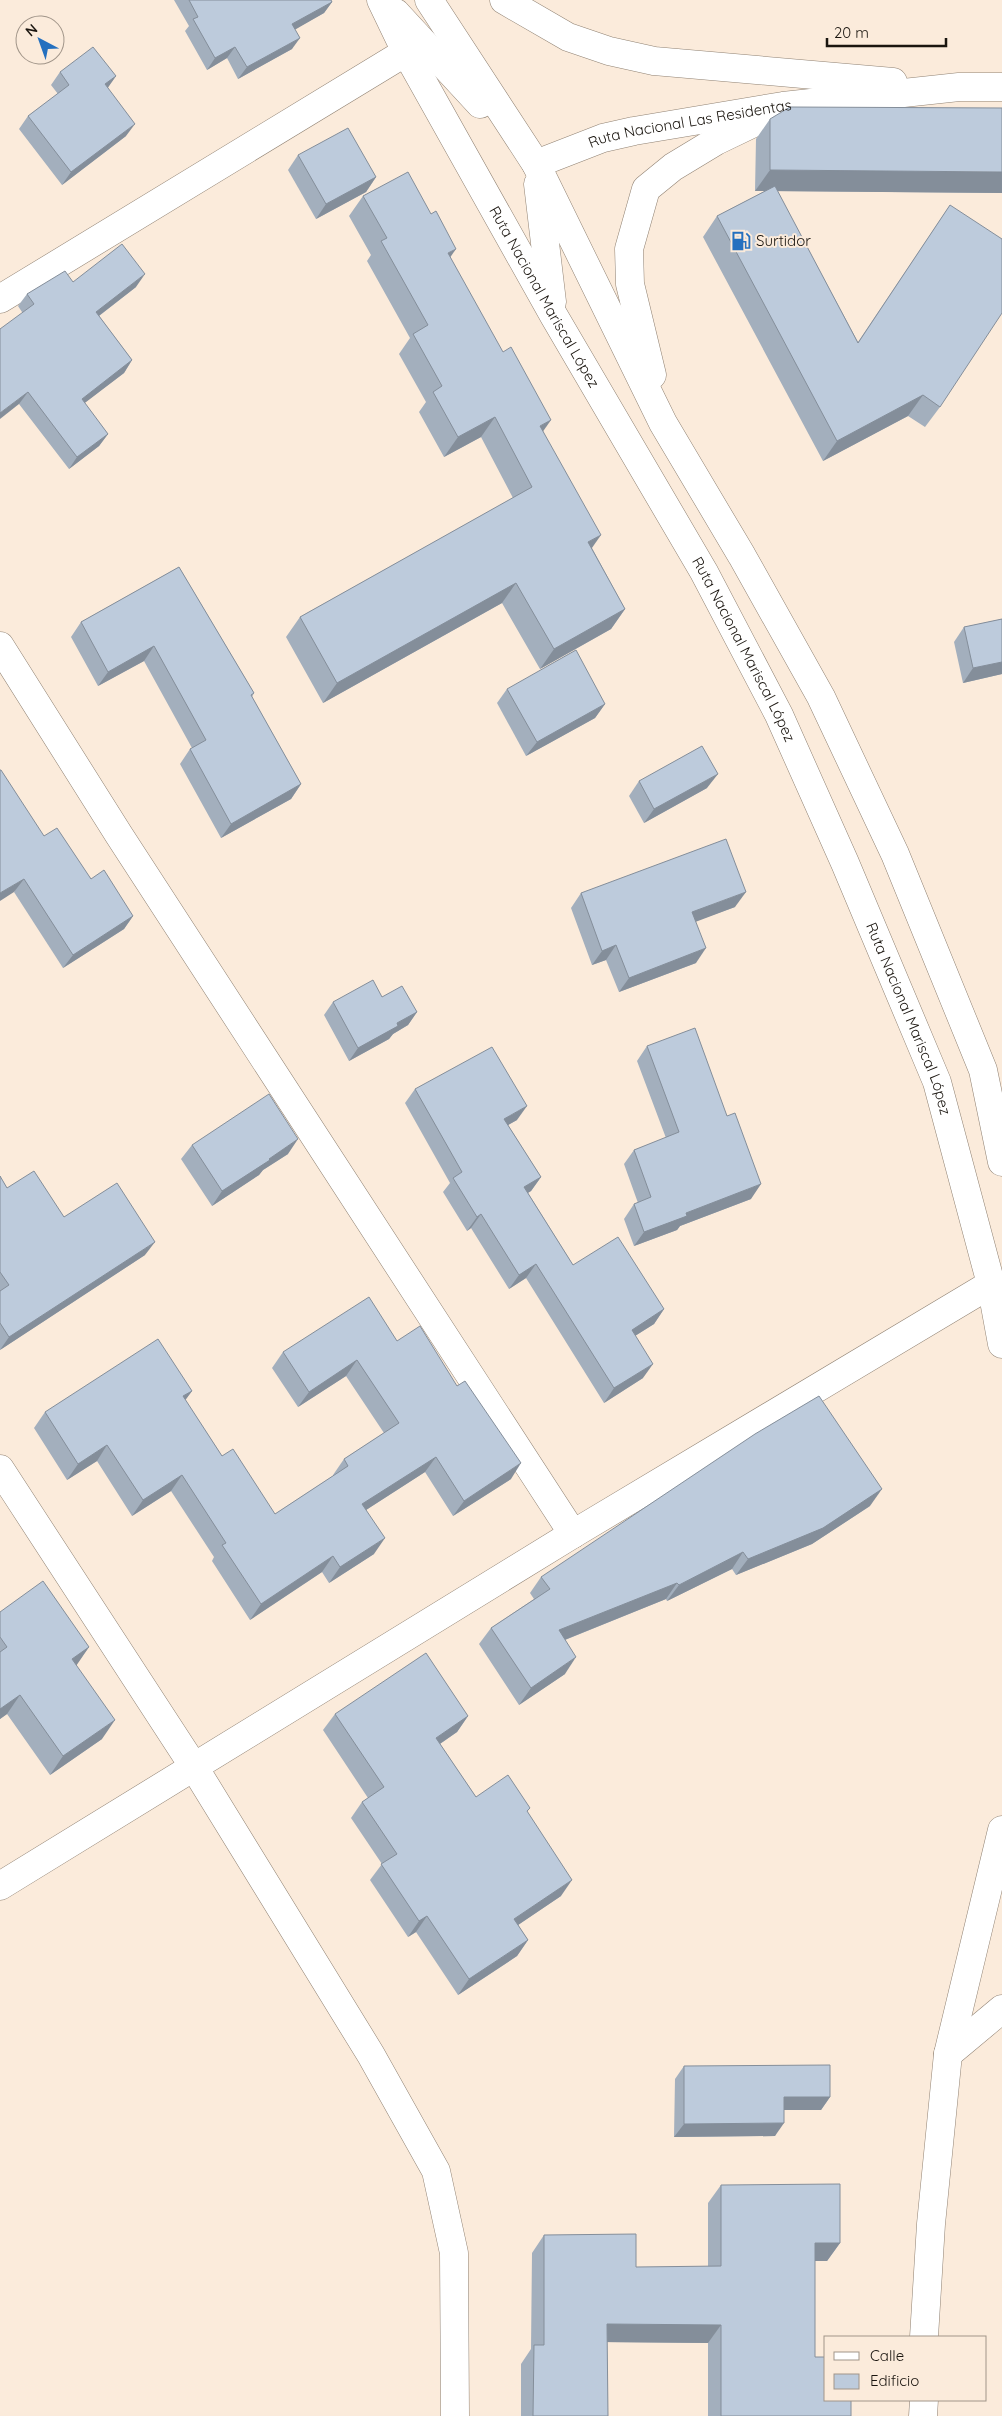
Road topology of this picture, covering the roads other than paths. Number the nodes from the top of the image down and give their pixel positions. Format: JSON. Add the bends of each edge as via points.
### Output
{"nodes":[{"id":1,"x":382,"y":0,"type":"edge"},
{"id":2,"x":429,"y":0,"type":"edge"},
{"id":3,"x":504,"y":0,"type":"edge"},
{"id":4,"x":406,"y":52,"type":"junction"},
{"id":5,"x":959,"y":87,"type":"junction"},
{"id":6,"x":1002,"y":87,"type":"edge"},
{"id":7,"x":784,"y":106,"type":"junction"},
{"id":8,"x":536,"y":164,"type":"junction"},
{"id":9,"x":0,"y":299,"type":"edge"},
{"id":10,"x":554,"y":316,"type":"junction"},
{"id":11,"x":663,"y":422,"type":"junction"},
{"id":12,"x":0,"y":646,"type":"edge"},
{"id":13,"x":1002,"y":1162,"type":"edge"},
{"id":14,"x":991,"y":1284,"type":"junction"},
{"id":15,"x":1002,"y":1344,"type":"edge"},
{"id":16,"x":0,"y":1469,"type":"edge"},
{"id":17,"x":573,"y":1534,"type":"junction"},
{"id":18,"x":194,"y":1767,"type":"junction"},
{"id":19,"x":1002,"y":1830,"type":"edge"},
{"id":20,"x":0,"y":1886,"type":"edge"},
{"id":21,"x":1002,"y":2009,"type":"edge"},
{"id":22,"x":948,"y":2054,"type":"junction"},
{"id":23,"x":924,"y":2336,"type":"edge"},
{"id":24,"x":924,"y":2401,"type":"edge"},
{"id":25,"x":456,"y":2416,"type":"edge"},
{"id":26,"x":923,"y":2416,"type":"edge"}],
"edges":[{"from":1,"to":4,"type":"main road","name":"Ruta Nacional Mariscal López"},
{"from":1,"to":8,"type":"main road"},
{"from":2,"to":8,"type":"main road"},
{"from":3,"to":5,"type":"main road","via":[[568,37],[654,61]]},
{"from":4,"to":9,"type":"main road"},
{"from":4,"to":10,"type":"main road","name":"Ruta Nacional Mariscal López"},
{"from":5,"to":6,"type":"main road","name":"Ruta Nacional Las Residentas"},
{"from":5,"to":7,"type":"main road","name":"Ruta Nacional Las Residentas"},
{"from":7,"to":8,"type":"main road","name":"Ruta Nacional Las Residentas","via":[[603,138]]},
{"from":7,"to":11,"type":"main road","via":[[708,145],[646,189],[628,249],[630,284]]},
{"from":8,"to":10,"type":"main road"},
{"from":8,"to":11,"type":"main road"},
{"from":10,"to":14,"type":"main road","name":"Ruta Nacional Mariscal López","via":[[704,572],[779,715],[937,1082]]},
{"from":11,"to":13,"type":"main road","via":[[821,697],[895,854],[983,1070]]},
{"from":12,"to":17,"type":"main road"},
{"from":14,"to":15,"type":"main road","name":"Ruta Nacional Mariscal López"},
{"from":14,"to":17,"type":"main road"},
{"from":16,"to":18,"type":"main road"},
{"from":17,"to":18,"type":"main road"},
{"from":18,"to":20,"type":"main road"},
{"from":18,"to":25,"type":"main road","via":[[371,2055],[436,2171],[454,2253]]},
{"from":19,"to":22,"type":"main road"},
{"from":21,"to":22,"type":"main road"},
{"from":22,"to":23,"type":"main road","via":[[931,2224]]},
{"from":24,"to":26,"type":"main road"}]}
